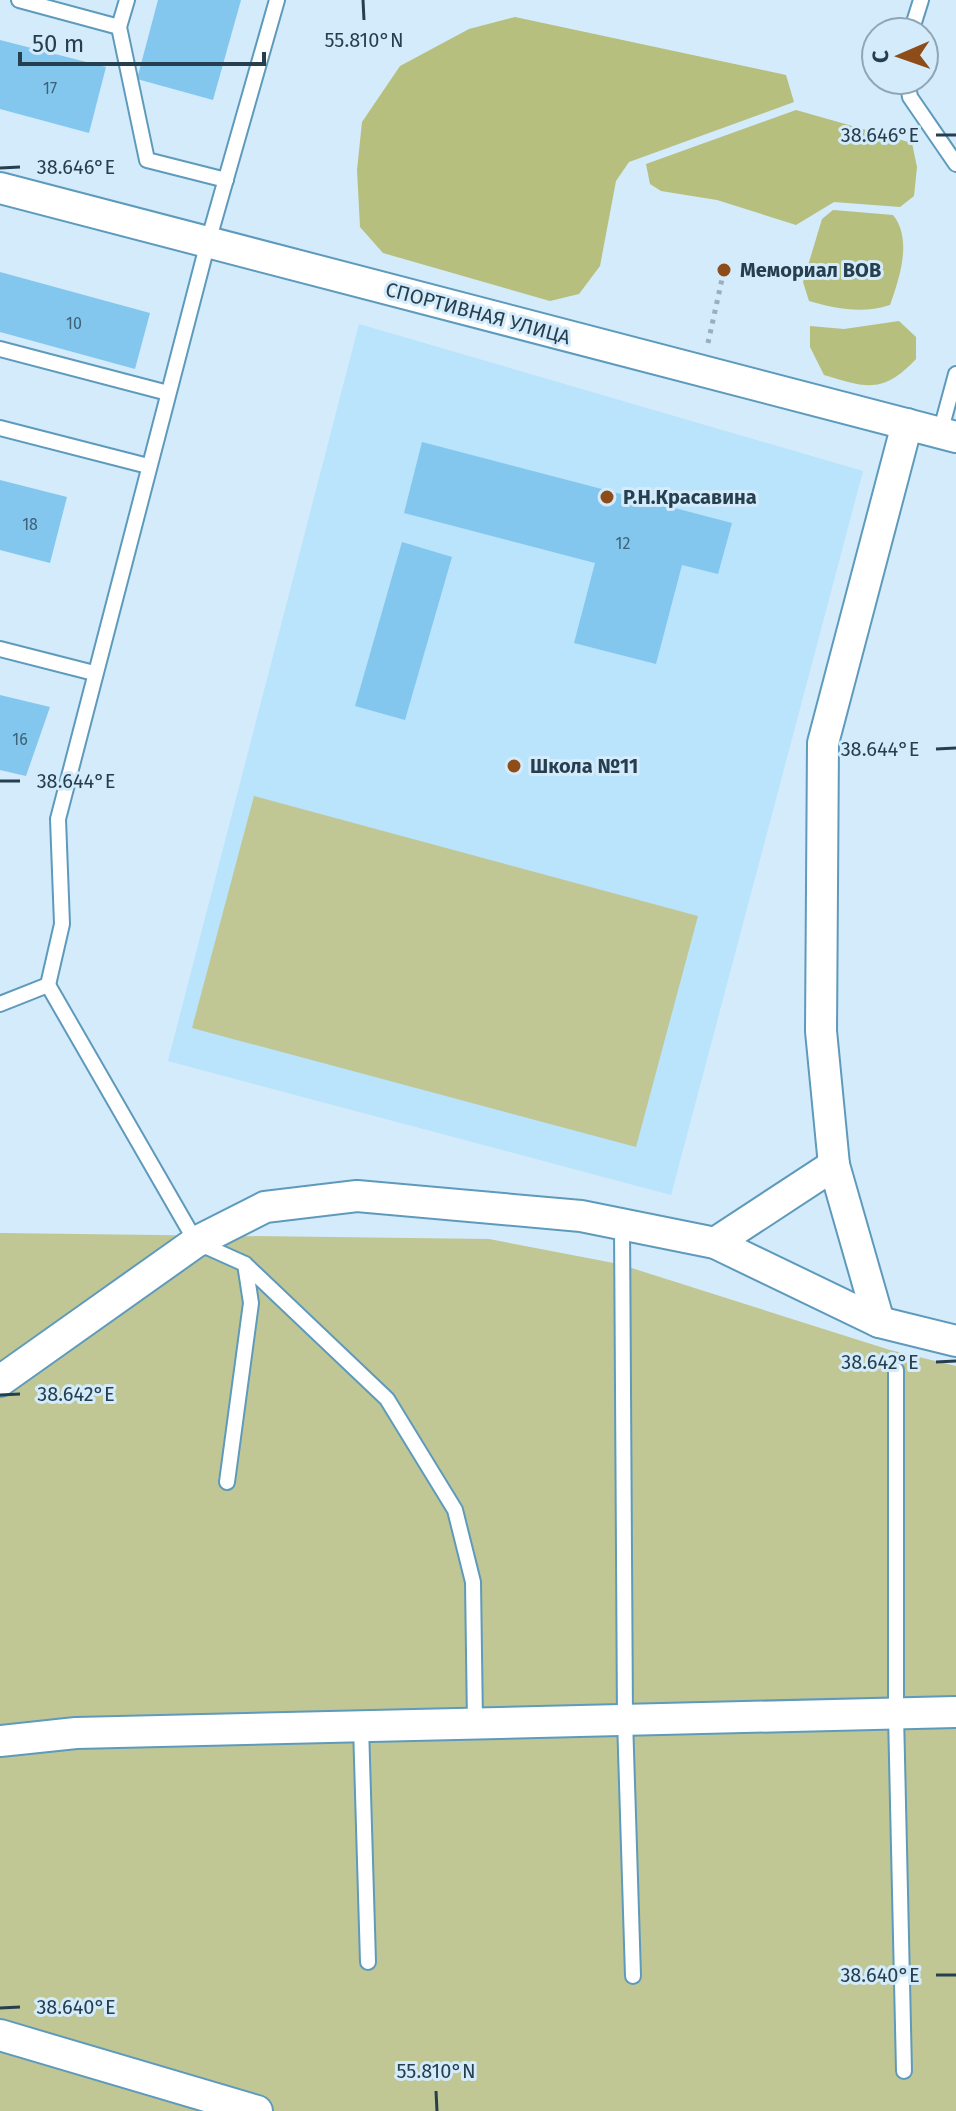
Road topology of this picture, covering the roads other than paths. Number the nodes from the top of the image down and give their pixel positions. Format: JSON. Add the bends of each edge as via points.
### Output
{"nodes":[{"id":1,"x":19,"y":0,"type":"edge"},
{"id":2,"x":127,"y":0,"type":"edge"},
{"id":3,"x":277,"y":0,"type":"edge"},
{"id":4,"x":119,"y":27,"type":"junction"},
{"id":5,"x":910,"y":96,"type":"edge"},
{"id":6,"x":956,"y":164,"type":"edge"},
{"id":7,"x":226,"y":180,"type":"junction"},
{"id":8,"x":0,"y":188,"type":"edge"},
{"id":9,"x":208,"y":242,"type":"junction"},
{"id":10,"x":0,"y":349,"type":"edge"},
{"id":11,"x":956,"y":374,"type":"edge"},
{"id":12,"x":168,"y":393,"type":"junction"},
{"id":13,"x":907,"y":424,"type":"junction"},
{"id":14,"x":0,"y":428,"type":"edge"},
{"id":15,"x":948,"y":435,"type":"edge"},
{"id":16,"x":148,"y":466,"type":"junction"},
{"id":17,"x":0,"y":649,"type":"edge"},
{"id":18,"x":94,"y":673,"type":"junction"},
{"id":19,"x":48,"y":985,"type":"junction"},
{"id":20,"x":0,"y":1004,"type":"edge"},
{"id":21,"x":834,"y":1165,"type":"junction"},
{"id":22,"x":622,"y":1224,"type":"junction"},
{"id":23,"x":196,"y":1242,"type":"junction"},
{"id":24,"x":715,"y":1243,"type":"junction"},
{"id":25,"x":245,"y":1264,"type":"junction"},
{"id":26,"x":879,"y":1322,"type":"junction"},
{"id":27,"x":956,"y":1341,"type":"edge"},
{"id":28,"x":896,"y":1370,"type":"dead end"},
{"id":29,"x":0,"y":1381,"type":"edge"},
{"id":30,"x":227,"y":1482,"type":"dead end"},
{"id":31,"x":956,"y":1712,"type":"edge"},
{"id":32,"x":896,"y":1714,"type":"junction"},
{"id":33,"x":625,"y":1719,"type":"junction"},
{"id":34,"x":475,"y":1723,"type":"junction"},
{"id":35,"x":361,"y":1726,"type":"junction"},
{"id":36,"x":0,"y":1741,"type":"edge"},
{"id":37,"x":368,"y":1962,"type":"dead end"},
{"id":38,"x":633,"y":1976,"type":"dead end"},
{"id":39,"x":0,"y":2035,"type":"edge"},
{"id":40,"x":904,"y":2071,"type":"dead end"},
{"id":41,"x":257,"y":2111,"type":"edge"}],
"edges":[{"from":1,"to":4,"type":"lane"},
{"from":2,"to":4,"type":"lane"},
{"from":3,"to":7,"type":"lane"},
{"from":4,"to":7,"type":"lane","via":[[147,160]]},
{"from":5,"to":6,"type":"lane"},
{"from":7,"to":9,"type":"lane"},
{"from":8,"to":9,"type":"street","name":"СПОРТИВНАЯ УЛИЦА"},
{"from":9,"to":12,"type":"lane"},
{"from":9,"to":13,"type":"street","name":"СПОРТИВНАЯ УЛИЦА"},
{"from":10,"to":12,"type":"lane"},
{"from":11,"to":15,"type":"lane"},
{"from":12,"to":16,"type":"lane"},
{"from":13,"to":15,"type":"street","name":"СПОРТИВНАЯ УЛИЦА"},
{"from":13,"to":21,"type":"street","via":[[823,743],[821,1031]]},
{"from":14,"to":16,"type":"lane"},
{"from":16,"to":18,"type":"lane"},
{"from":17,"to":18,"type":"lane"},
{"from":18,"to":19,"type":"lane","via":[[58,819],[62,924]]},
{"from":19,"to":20,"type":"lane"},
{"from":19,"to":23,"type":"lane"},
{"from":21,"to":24,"type":"street"},
{"from":21,"to":26,"type":"street"},
{"from":22,"to":23,"type":"street","via":[[357,1196],[265,1207]]},
{"from":22,"to":24,"type":"street"},
{"from":22,"to":33,"type":"lane"},
{"from":23,"to":25,"type":"lane"},
{"from":23,"to":29,"type":"street"},
{"from":24,"to":26,"type":"street"},
{"from":25,"to":30,"type":"lane","via":[[251,1303]]},
{"from":25,"to":34,"type":"lane","via":[[387,1399],[455,1510],[473,1582]]},
{"from":26,"to":27,"type":"street"},
{"from":28,"to":32,"type":"lane"},
{"from":31,"to":32,"type":"street"},
{"from":32,"to":33,"type":"street"},
{"from":32,"to":40,"type":"lane"},
{"from":33,"to":34,"type":"street"},
{"from":33,"to":38,"type":"lane"},
{"from":34,"to":35,"type":"street"},
{"from":35,"to":36,"type":"street","via":[[76,1733]]},
{"from":35,"to":37,"type":"lane"},
{"from":39,"to":41,"type":"street"}]}
